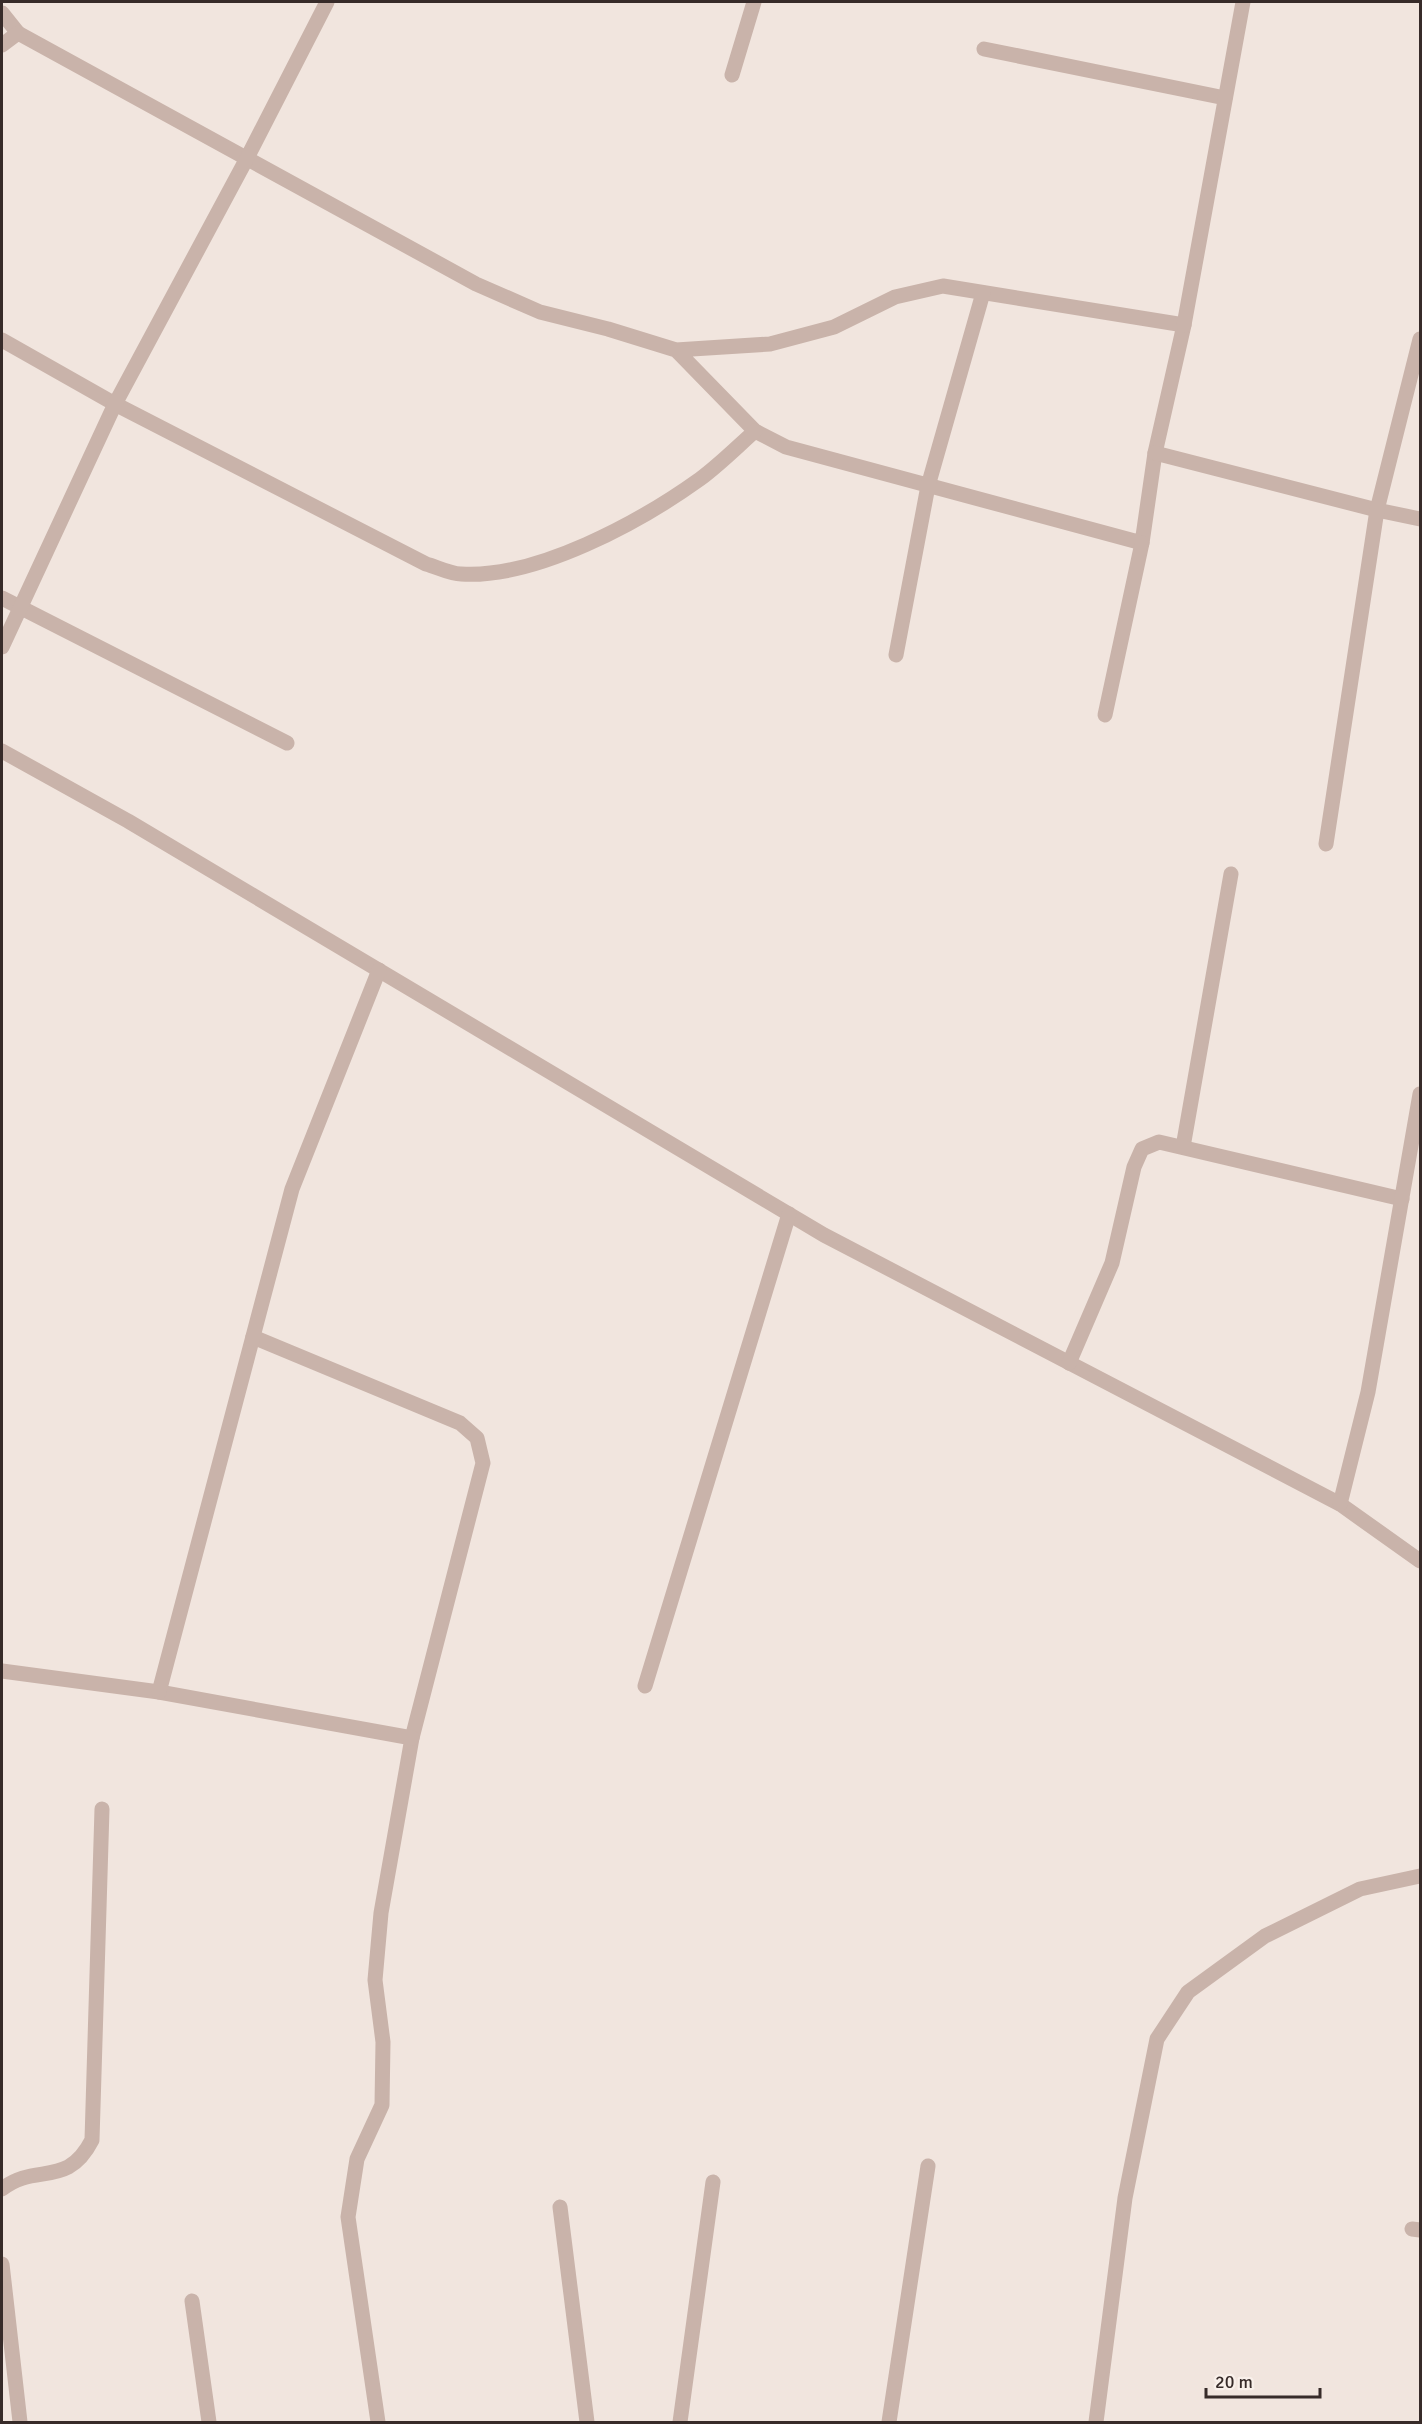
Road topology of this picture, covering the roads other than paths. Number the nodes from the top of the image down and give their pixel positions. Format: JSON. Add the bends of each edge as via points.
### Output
{"nodes":[{"id":1,"x":327,"y":2,"type":"edge"},
{"id":2,"x":754,"y":2,"type":"edge"},
{"id":3,"x":1243,"y":2,"type":"edge"},
{"id":4,"x":2,"y":12,"type":"edge"},
{"id":5,"x":18,"y":33,"type":"junction"},
{"id":6,"x":2,"y":45,"type":"edge"},
{"id":7,"x":984,"y":49,"type":"dead end"},
{"id":8,"x":732,"y":75,"type":"dead end"},
{"id":9,"x":1225,"y":98,"type":"junction"},
{"id":10,"x":246,"y":160,"type":"junction"},
{"id":11,"x":983,"y":293,"type":"junction"},
{"id":12,"x":1184,"y":325,"type":"junction"},
{"id":13,"x":1420,"y":339,"type":"edge"},
{"id":14,"x":2,"y":340,"type":"edge"},
{"id":15,"x":676,"y":350,"type":"junction"},
{"id":16,"x":115,"y":404,"type":"junction"},
{"id":17,"x":755,"y":431,"type":"junction"},
{"id":18,"x":1155,"y":453,"type":"junction"},
{"id":19,"x":928,"y":486,"type":"junction"},
{"id":20,"x":1377,"y":510,"type":"junction"},
{"id":21,"x":1420,"y":519,"type":"edge"},
{"id":22,"x":1142,"y":543,"type":"junction"},
{"id":23,"x":2,"y":598,"type":"edge"},
{"id":24,"x":20,"y":608,"type":"junction"},
{"id":25,"x":2,"y":647,"type":"edge"},
{"id":26,"x":896,"y":655,"type":"dead end"},
{"id":27,"x":1105,"y":715,"type":"dead end"},
{"id":28,"x":287,"y":743,"type":"dead end"},
{"id":29,"x":2,"y":751,"type":"edge"},
{"id":30,"x":1326,"y":844,"type":"dead end"},
{"id":31,"x":1231,"y":874,"type":"dead end"},
{"id":32,"x":379,"y":970,"type":"junction"},
{"id":33,"x":1420,"y":1094,"type":"edge"},
{"id":34,"x":1184,"y":1147,"type":"junction"},
{"id":35,"x":1402,"y":1199,"type":"junction"},
{"id":36,"x":789,"y":1214,"type":"junction"},
{"id":37,"x":253,"y":1337,"type":"junction"},
{"id":38,"x":1069,"y":1363,"type":"junction"},
{"id":39,"x":1340,"y":1504,"type":"junction"},
{"id":40,"x":1420,"y":1561,"type":"edge"},
{"id":41,"x":2,"y":1671,"type":"edge"},
{"id":42,"x":645,"y":1686,"type":"dead end"},
{"id":43,"x":159,"y":1692,"type":"junction"},
{"id":44,"x":412,"y":1738,"type":"junction"},
{"id":45,"x":102,"y":1809,"type":"dead end"},
{"id":46,"x":1420,"y":1876,"type":"edge"},
{"id":47,"x":928,"y":2166,"type":"dead end"},
{"id":48,"x":713,"y":2182,"type":"dead end"},
{"id":49,"x":2,"y":2189,"type":"edge"},
{"id":50,"x":560,"y":2207,"type":"dead end"},
{"id":51,"x":2,"y":2264,"type":"edge"},
{"id":52,"x":192,"y":2301,"type":"dead end"},
{"id":53,"x":20,"y":2422,"type":"edge"},
{"id":54,"x":209,"y":2422,"type":"edge"},
{"id":55,"x":378,"y":2422,"type":"edge"},
{"id":56,"x":587,"y":2422,"type":"edge"},
{"id":57,"x":680,"y":2422,"type":"edge"},
{"id":58,"x":890,"y":2422,"type":"edge"},
{"id":59,"x":1096,"y":2422,"type":"edge"}],
"edges":[{"from":1,"to":10,"type":"street"},
{"from":2,"to":8,"type":"street"},
{"from":3,"to":9,"type":"street"},
{"from":4,"to":5,"type":"street"},
{"from":5,"to":6,"type":"street"},
{"from":5,"to":10,"type":"street"},
{"from":7,"to":9,"type":"street"},
{"from":9,"to":12,"type":"street"},
{"from":10,"to":15,"type":"street","via":[[476,284],[540,312]]},
{"from":10,"to":16,"type":"street"},
{"from":11,"to":12,"type":"street"},
{"from":11,"to":15,"type":"street","via":[[943,286],[895,297],[834,327],[770,344]]},
{"from":11,"to":19,"type":"street"},
{"from":12,"to":18,"type":"street"},
{"from":13,"to":20,"type":"street"},
{"from":14,"to":16,"type":"street"},
{"from":15,"to":17,"type":"street"},
{"from":16,"to":17,"type":"street","via":[[426,564],[459,574],[490,574],[542,563],[606,534],[700,479]]},
{"from":16,"to":24,"type":"street"},
{"from":17,"to":19,"type":"street","via":[[786,447]]},
{"from":18,"to":20,"type":"street"},
{"from":18,"to":22,"type":"street"},
{"from":19,"to":22,"type":"street"},
{"from":19,"to":26,"type":"street"},
{"from":20,"to":21,"type":"street"},
{"from":20,"to":30,"type":"street"},
{"from":22,"to":27,"type":"street"},
{"from":23,"to":24,"type":"street"},
{"from":24,"to":25,"type":"street"},
{"from":24,"to":28,"type":"street"},
{"from":29,"to":32,"type":"street","via":[[128,820]]},
{"from":31,"to":34,"type":"street"},
{"from":32,"to":36,"type":"street"},
{"from":32,"to":37,"type":"street","via":[[292,1189]]},
{"from":33,"to":35,"type":"street"},
{"from":34,"to":35,"type":"street"},
{"from":34,"to":38,"type":"street","via":[[1159,1142],[1142,1149],[1134,1167],[1112,1263]]},
{"from":35,"to":39,"type":"street","via":[[1368,1392]]},
{"from":36,"to":38,"type":"street"},
{"from":36,"to":42,"type":"street"},
{"from":37,"to":43,"type":"street"},
{"from":37,"to":44,"type":"street","via":[[460,1423],[477,1438],[483,1463]]},
{"from":38,"to":39,"type":"street"},
{"from":39,"to":40,"type":"street"},
{"from":41,"to":43,"type":"street"},
{"from":43,"to":44,"type":"street"},
{"from":44,"to":55,"type":"street","via":[[375,1980],[383,2042],[382,2105],[357,2159],[348,2217]]},
{"from":45,"to":49,"type":"street","via":[[92,2140],[82,2159],[64,2170],[20,2178]]},
{"from":46,"to":59,"type":"street","via":[[1360,1889],[1265,1936],[1188,1992],[1157,2039],[1125,2198]]},
{"from":47,"to":58,"type":"street"},
{"from":48,"to":57,"type":"street"},
{"from":50,"to":56,"type":"street"},
{"from":51,"to":53,"type":"street"},
{"from":52,"to":54,"type":"street"}]}
